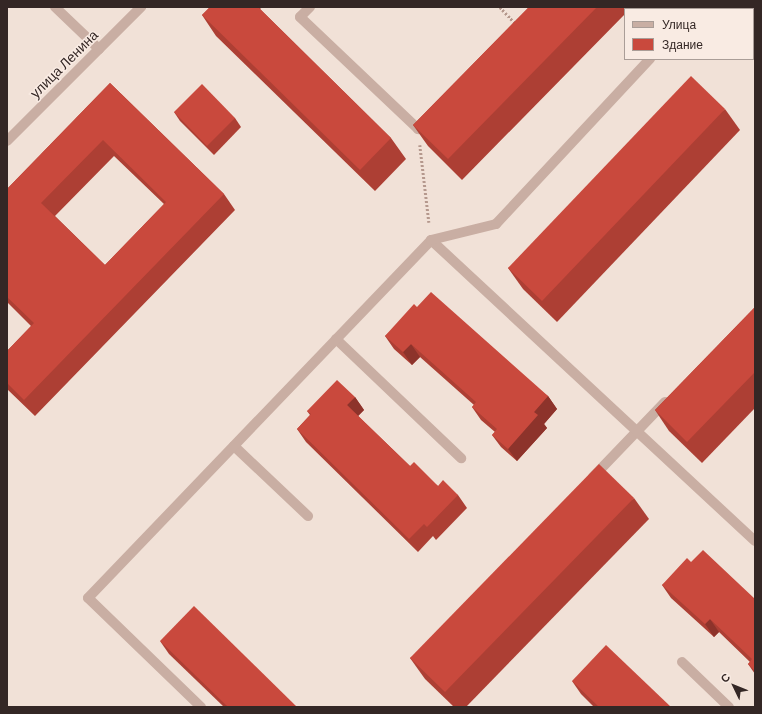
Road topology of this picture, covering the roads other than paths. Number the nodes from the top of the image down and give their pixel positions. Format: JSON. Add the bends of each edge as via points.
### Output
{"nodes":[{"id":1,"x":55,"y":7,"type":"edge"},
{"id":2,"x":141,"y":7,"type":"edge"},
{"id":3,"x":310,"y":7,"type":"edge"},
{"id":4,"x":99,"y":49,"type":"junction"},
{"id":5,"x":649,"y":60,"type":"edge"},
{"id":6,"x":429,"y":118,"type":"edge"},
{"id":7,"x":7,"y":141,"type":"edge"},
{"id":8,"x":431,"y":240,"type":"junction"},
{"id":9,"x":336,"y":339,"type":"junction"},
{"id":10,"x":674,"y":392,"type":"edge"},
{"id":11,"x":637,"y":431,"type":"junction"},
{"id":12,"x":234,"y":446,"type":"junction"},
{"id":13,"x":461,"y":458,"type":"dead end"},
{"id":14,"x":588,"y":482,"type":"edge"},
{"id":15,"x":308,"y":516,"type":"dead end"},
{"id":16,"x":755,"y":541,"type":"edge"},
{"id":17,"x":682,"y":662,"type":"dead end"},
{"id":18,"x":201,"y":707,"type":"edge"},
{"id":19,"x":729,"y":707,"type":"edge"}],
"edges":[{"from":1,"to":4,"type":"street"},
{"from":2,"to":4,"type":"street","name":"улица Ленина"},
{"from":3,"to":6,"type":"street","via":[[300,17],[418,129]]},
{"from":4,"to":7,"type":"street","name":"улица Ленина"},
{"from":5,"to":8,"type":"street","via":[[496,224]]},
{"from":8,"to":9,"type":"street"},
{"from":8,"to":11,"type":"street"},
{"from":9,"to":12,"type":"street"},
{"from":9,"to":13,"type":"street"},
{"from":10,"to":11,"type":"street"},
{"from":11,"to":14,"type":"street"},
{"from":11,"to":16,"type":"street"},
{"from":12,"to":15,"type":"street"},
{"from":12,"to":18,"type":"street","via":[[88,598]]},
{"from":17,"to":19,"type":"street"}]}
